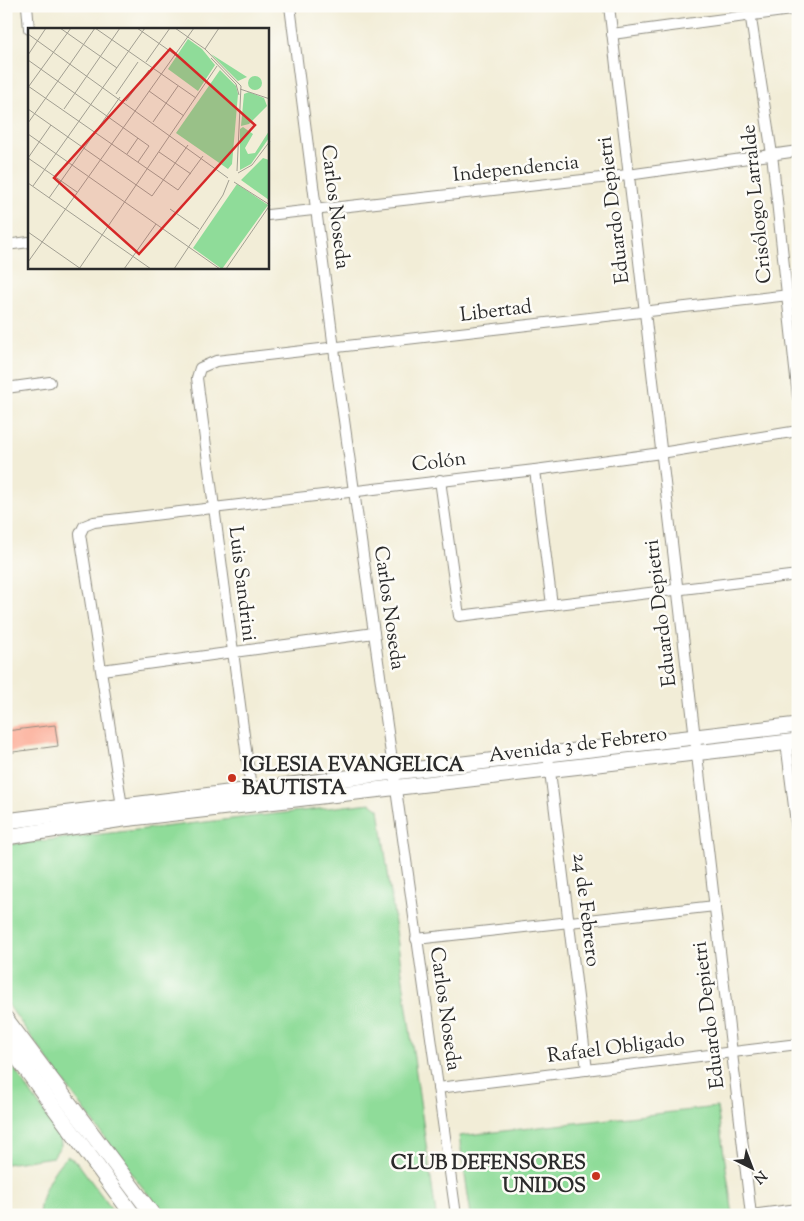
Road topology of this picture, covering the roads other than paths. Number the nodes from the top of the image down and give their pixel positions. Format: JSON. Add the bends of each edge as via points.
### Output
{"nodes":[{"id":1,"x":27,"y":6,"type":"edge"},
{"id":2,"x":290,"y":6,"type":"edge"},
{"id":3,"x":608,"y":6,"type":"edge"},
{"id":4,"x":798,"y":9,"type":"edge"},
{"id":5,"x":750,"y":11,"type":"edge"},
{"id":6,"x":29,"y":28,"type":"edge"},
{"id":7,"x":612,"y":34,"type":"junction"},
{"id":8,"x":798,"y":151,"type":"edge"},
{"id":9,"x":772,"y":154,"type":"junction"},
{"id":10,"x":628,"y":176,"type":"junction"},
{"id":11,"x":317,"y":209,"type":"junction"},
{"id":12,"x":269,"y":215,"type":"edge"},
{"id":13,"x":28,"y":242,"type":"edge"},
{"id":14,"x":6,"y":245,"type":"edge"},
{"id":15,"x":798,"y":294,"type":"edge"},
{"id":16,"x":786,"y":296,"type":"junction"},
{"id":17,"x":644,"y":312,"type":"junction"},
{"id":18,"x":334,"y":349,"type":"junction"},
{"id":19,"x":200,"y":368,"type":"joint"},
{"id":20,"x":50,"y":382,"type":"dead end"},
{"id":21,"x":6,"y":388,"type":"edge"},
{"id":22,"x":798,"y":397,"type":"edge"},
{"id":23,"x":798,"y":431,"type":"edge"},
{"id":24,"x":661,"y":453,"type":"junction"},
{"id":25,"x":536,"y":470,"type":"junction"},
{"id":26,"x":440,"y":480,"type":"junction"},
{"id":27,"x":354,"y":491,"type":"junction"},
{"id":28,"x":214,"y":508,"type":"junction"},
{"id":29,"x":798,"y":575,"type":"edge"},
{"id":30,"x":677,"y":590,"type":"junction"},
{"id":31,"x":552,"y":605,"type":"junction"},
{"id":32,"x":374,"y":633,"type":"junction"},
{"id":33,"x":232,"y":650,"type":"junction"},
{"id":34,"x":102,"y":670,"type":"junction"},
{"id":35,"x":798,"y":725,"type":"edge"},
{"id":36,"x":792,"y":742,"type":"edge"},
{"id":37,"x":696,"y":745,"type":"junction"},
{"id":38,"x":548,"y":755,"type":"junction"},
{"id":39,"x":550,"y":770,"type":"junction"},
{"id":40,"x":394,"y":779,"type":"junction"},
{"id":41,"x":252,"y":798,"type":"junction"},
{"id":42,"x":122,"y":812,"type":"junction"},
{"id":43,"x":6,"y":821,"type":"edge"},
{"id":44,"x":6,"y":837,"type":"edge"},
{"id":45,"x":798,"y":838,"type":"edge"},
{"id":46,"x":715,"y":906,"type":"junction"},
{"id":47,"x":569,"y":923,"type":"junction"},
{"id":48,"x":416,"y":939,"type":"junction"},
{"id":49,"x":6,"y":1019,"type":"edge"},
{"id":50,"x":6,"y":1042,"type":"edge"},
{"id":51,"x":798,"y":1044,"type":"edge"},
{"id":52,"x":732,"y":1052,"type":"junction"},
{"id":53,"x":587,"y":1070,"type":"junction"},
{"id":54,"x":438,"y":1088,"type":"junction"},
{"id":55,"x":798,"y":1209,"type":"edge"},
{"id":56,"x":133,"y":1215,"type":"edge"},
{"id":57,"x":153,"y":1215,"type":"edge"},
{"id":58,"x":456,"y":1215,"type":"edge"},
{"id":59,"x":751,"y":1215,"type":"edge"}],
"edges":[{"from":1,"to":6,"type":"street"},
{"from":2,"to":11,"type":"street","name":"Carlos Noseda"},
{"from":3,"to":7,"type":"street","name":"Eduardo Depietri"},
{"from":4,"to":5,"type":"street"},
{"from":5,"to":7,"type":"street"},
{"from":5,"to":9,"type":"street","name":"Crisólogo Larralde"},
{"from":7,"to":10,"type":"street","name":"Eduardo Depietri"},
{"from":8,"to":9,"type":"street","name":"Independencia"},
{"from":9,"to":10,"type":"street","name":"Independencia"},
{"from":9,"to":16,"type":"street","name":"Crisólogo Larralde"},
{"from":10,"to":11,"type":"street","name":"Independencia"},
{"from":10,"to":17,"type":"street","name":"Eduardo Depietri"},
{"from":11,"to":12,"type":"street","name":"Independencia"},
{"from":11,"to":18,"type":"street","name":"Carlos Noseda"},
{"from":13,"to":14,"type":"street"},
{"from":15,"to":16,"type":"street","name":"Libertad"},
{"from":16,"to":17,"type":"street","name":"Libertad"},
{"from":16,"to":22,"type":"street","name":"Crisólogo Larralde"},
{"from":17,"to":18,"type":"street","name":"Libertad"},
{"from":17,"to":24,"type":"street","name":"Eduardo Depietri"},
{"from":18,"to":19,"type":"street","name":"Libertad","via":[[216,361]]},
{"from":18,"to":27,"type":"street","name":"Carlos Noseda"},
{"from":19,"to":28,"type":"street","name":"Luis Sandrini","via":[[197,378]]},
{"from":20,"to":21,"type":"street"},
{"from":23,"to":24,"type":"street","name":"Colón"},
{"from":24,"to":25,"type":"street","name":"Colón"},
{"from":24,"to":30,"type":"street","name":"Eduardo Depietri"},
{"from":25,"to":26,"type":"street","name":"Colón"},
{"from":25,"to":31,"type":"street"},
{"from":26,"to":27,"type":"street","name":"Colón"},
{"from":26,"to":31,"type":"street","via":[[459,616]]},
{"from":27,"to":28,"type":"street","name":"Colón"},
{"from":27,"to":32,"type":"street","name":"Carlos Noseda"},
{"from":28,"to":33,"type":"street","name":"Luis Sandrini"},
{"from":28,"to":34,"type":"street","name":"Colón","via":[[94,522],[84,526],[80,534]]},
{"from":29,"to":30,"type":"street"},
{"from":30,"to":31,"type":"street"},
{"from":30,"to":37,"type":"street","name":"Eduardo Depietri"},
{"from":32,"to":33,"type":"street"},
{"from":32,"to":40,"type":"street","name":"Carlos Noseda"},
{"from":33,"to":34,"type":"street"},
{"from":33,"to":41,"type":"street","name":"Luis Sandrini"},
{"from":34,"to":42,"type":"street"},
{"from":35,"to":37,"type":"main road"},
{"from":36,"to":37,"type":"main road","name":"Avenida 3 de Febrero"},
{"from":36,"to":45,"type":"street"},
{"from":37,"to":38,"type":"main road"},
{"from":37,"to":39,"type":"main road","name":"Avenida 3 de Febrero"},
{"from":37,"to":46,"type":"street","name":"Eduardo Depietri"},
{"from":38,"to":39,"type":"street","name":"24 de Febrero"},
{"from":38,"to":40,"type":"main road"},
{"from":39,"to":40,"type":"main road","name":"Avenida 3 de Febrero"},
{"from":39,"to":47,"type":"street","name":"24 de Febrero"},
{"from":40,"to":41,"type":"main road"},
{"from":40,"to":48,"type":"street","name":"Carlos Noseda"},
{"from":41,"to":42,"type":"main road"},
{"from":42,"to":43,"type":"main road"},
{"from":42,"to":44,"type":"main road"},
{"from":46,"to":47,"type":"street"},
{"from":46,"to":52,"type":"street","name":"Eduardo Depietri"},
{"from":47,"to":48,"type":"street"},
{"from":47,"to":53,"type":"street","name":"24 de Febrero"},
{"from":48,"to":54,"type":"street","name":"Carlos Noseda"},
{"from":49,"to":57,"type":"main road"},
{"from":50,"to":56,"type":"main road"},
{"from":51,"to":52,"type":"street","name":"Rafael Obligado"},
{"from":52,"to":53,"type":"street","name":"Rafael Obligado"},
{"from":52,"to":59,"type":"street","name":"Eduardo Depietri"},
{"from":53,"to":54,"type":"street","name":"Rafael Obligado"},
{"from":54,"to":58,"type":"street","name":"Carlos Noseda"},
{"from":55,"to":59,"type":"street"}]}
